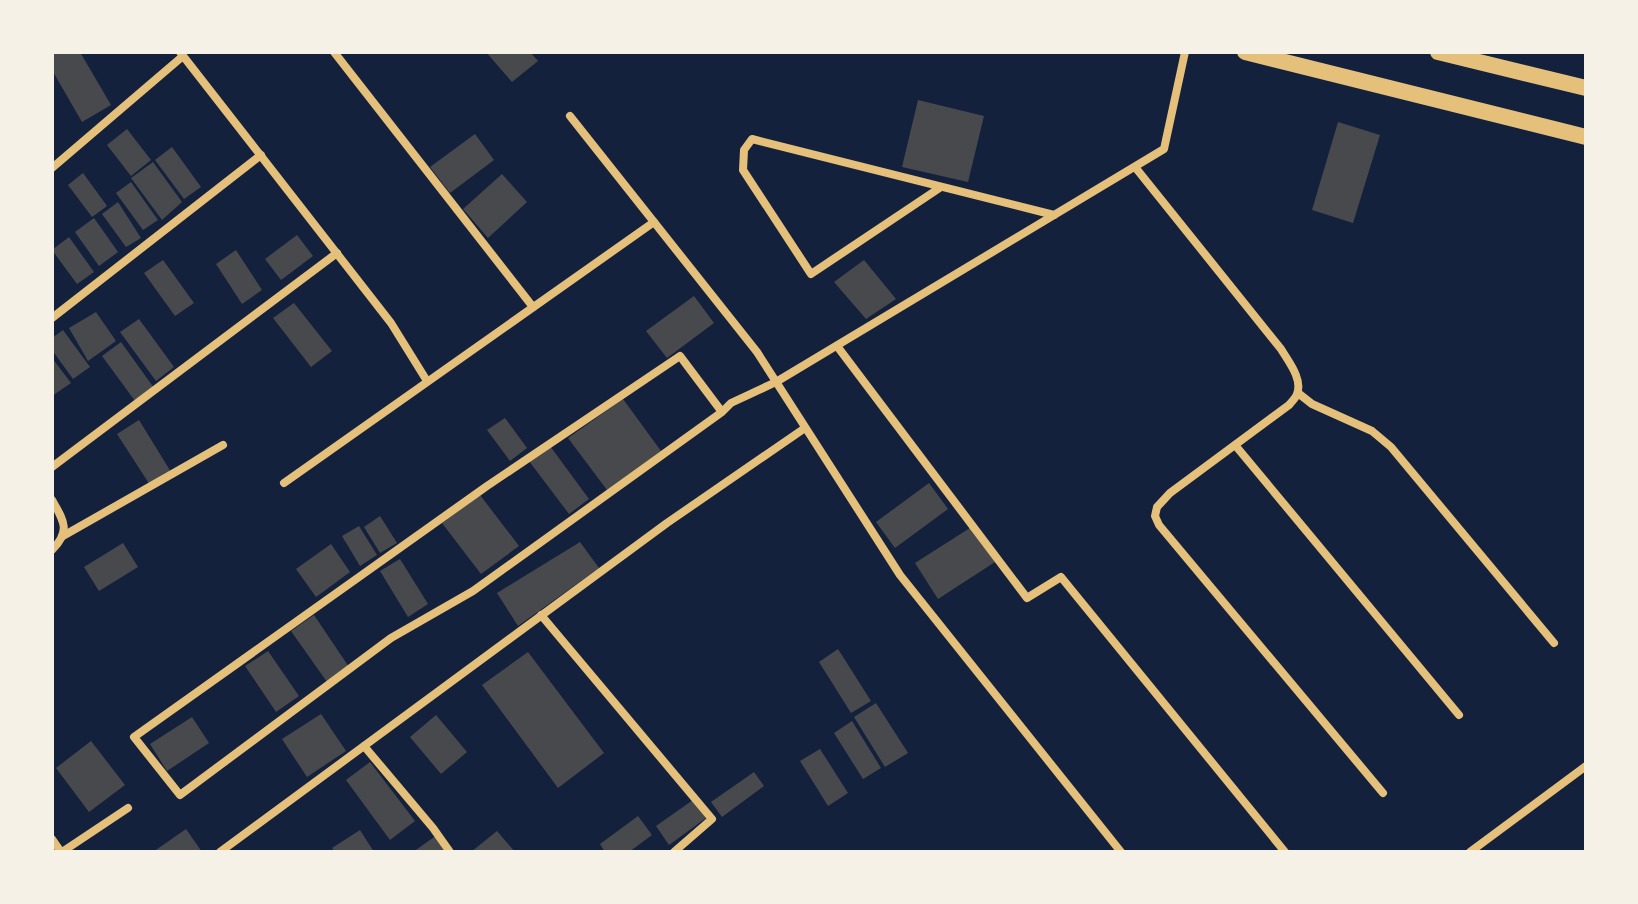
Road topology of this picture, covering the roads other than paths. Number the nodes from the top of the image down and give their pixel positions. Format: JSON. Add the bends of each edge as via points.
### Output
{"nodes":[{"id":1,"x":334,"y":52,"type":"edge"},
{"id":2,"x":1185,"y":52,"type":"edge"},
{"id":3,"x":1245,"y":52,"type":"edge"},
{"id":4,"x":1438,"y":52,"type":"edge"},
{"id":5,"x":181,"y":54,"type":"edge"},
{"id":6,"x":1586,"y":88,"type":"edge"},
{"id":7,"x":570,"y":116,"type":"dead end"},
{"id":8,"x":1586,"y":137,"type":"edge"},
{"id":9,"x":261,"y":155,"type":"junction"},
{"id":10,"x":1135,"y":167,"type":"junction"},
{"id":11,"x":52,"y":168,"type":"edge"},
{"id":12,"x":941,"y":187,"type":"junction"},
{"id":13,"x":1054,"y":215,"type":"junction"},
{"id":14,"x":654,"y":222,"type":"junction"},
{"id":15,"x":337,"y":253,"type":"junction"},
{"id":16,"x":533,"y":307,"type":"junction"},
{"id":17,"x":52,"y":318,"type":"edge"},
{"id":18,"x":837,"y":346,"type":"junction"},
{"id":19,"x":427,"y":381,"type":"junction"},
{"id":20,"x":776,"y":382,"type":"junction"},
{"id":21,"x":1298,"y":393,"type":"junction"},
{"id":22,"x":722,"y":412,"type":"junction"},
{"id":23,"x":805,"y":428,"type":"junction"},
{"id":24,"x":223,"y":445,"type":"dead end"},
{"id":25,"x":1235,"y":445,"type":"junction"},
{"id":26,"x":52,"y":467,"type":"edge"},
{"id":27,"x":284,"y":483,"type":"dead end"},
{"id":28,"x":52,"y":500,"type":"edge"},
{"id":29,"x":63,"y":536,"type":"junction"},
{"id":30,"x":52,"y":550,"type":"edge"},
{"id":31,"x":541,"y":615,"type":"junction"},
{"id":32,"x":1554,"y":643,"type":"dead end"},
{"id":33,"x":1459,"y":715,"type":"dead end"},
{"id":34,"x":364,"y":746,"type":"junction"},
{"id":35,"x":1586,"y":766,"type":"edge"},
{"id":36,"x":1383,"y":793,"type":"dead end"},
{"id":37,"x":128,"y":808,"type":"dead end"},
{"id":38,"x":52,"y":839,"type":"edge"},
{"id":39,"x":62,"y":852,"type":"edge"},
{"id":40,"x":220,"y":852,"type":"edge"},
{"id":41,"x":450,"y":852,"type":"edge"},
{"id":42,"x":674,"y":852,"type":"edge"},
{"id":43,"x":1121,"y":852,"type":"edge"},
{"id":44,"x":1285,"y":852,"type":"edge"},
{"id":45,"x":1470,"y":852,"type":"edge"}],
"edges":[{"from":1,"to":16,"type":"street"},
{"from":2,"to":10,"type":"street","via":[[1164,149]]},
{"from":3,"to":8,"type":"main road"},
{"from":4,"to":6,"type":"main road"},
{"from":5,"to":9,"type":"street"},
{"from":5,"to":11,"type":"street"},
{"from":7,"to":14,"type":"street"},
{"from":9,"to":15,"type":"street"},
{"from":9,"to":17,"type":"street"},
{"from":10,"to":13,"type":"street"},
{"from":10,"to":21,"type":"street","via":[[1281,349],[1296,375]]},
{"from":12,"to":12,"type":"street","via":[[811,274],[743,170],[744,150],[752,139]]},
{"from":12,"to":13,"type":"street"},
{"from":13,"to":18,"type":"street"},
{"from":14,"to":16,"type":"street"},
{"from":14,"to":20,"type":"street"},
{"from":15,"to":19,"type":"street"},
{"from":15,"to":26,"type":"street"},
{"from":16,"to":19,"type":"street"},
{"from":18,"to":20,"type":"street"},
{"from":18,"to":44,"type":"street","via":[[1027,598],[1061,577]]},
{"from":19,"to":27,"type":"street"},
{"from":20,"to":22,"type":"street"},
{"from":20,"to":23,"type":"street"},
{"from":21,"to":25,"type":"street"},
{"from":21,"to":32,"type":"street","via":[[1372,431],[1391,447]]},
{"from":22,"to":22,"type":"street","via":[[680,356],[134,737],[180,795],[391,638],[473,591]]},
{"from":23,"to":31,"type":"street"},
{"from":23,"to":43,"type":"street","via":[[900,575]]},
{"from":24,"to":29,"type":"street"},
{"from":25,"to":33,"type":"street"},
{"from":25,"to":36,"type":"street","via":[[1170,493],[1155,516]]},
{"from":28,"to":29,"type":"street","via":[[64,521]]},
{"from":29,"to":30,"type":"street"},
{"from":31,"to":34,"type":"street"},
{"from":31,"to":42,"type":"street","via":[[712,819]]},
{"from":34,"to":40,"type":"street"},
{"from":34,"to":41,"type":"street"},
{"from":35,"to":45,"type":"street"},
{"from":37,"to":39,"type":"street"},
{"from":38,"to":39,"type":"street"}]}
